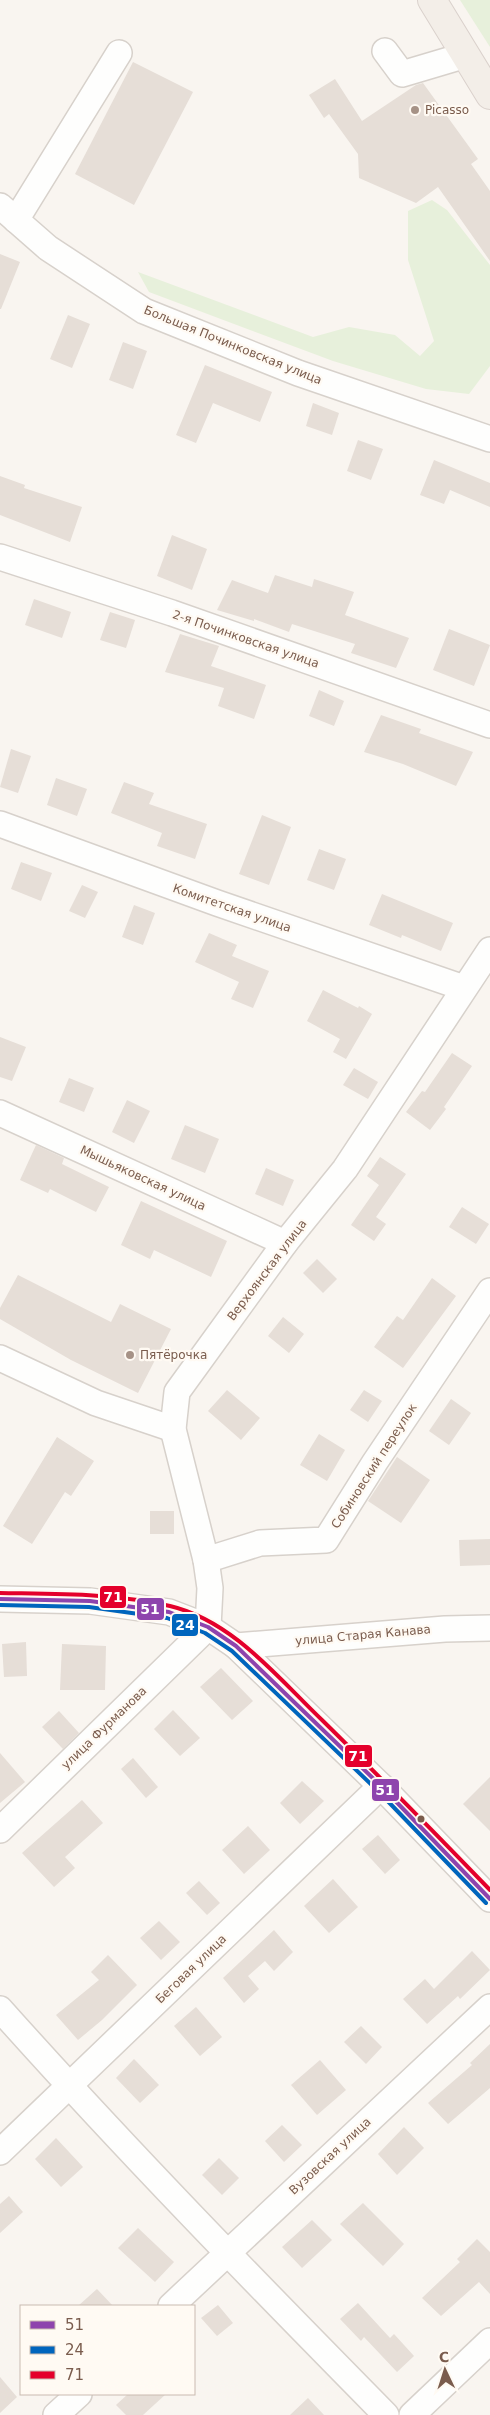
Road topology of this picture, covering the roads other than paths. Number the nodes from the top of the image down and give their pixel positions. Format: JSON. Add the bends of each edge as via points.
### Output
{"nodes":[{"id":1,"x":432,"y":0,"type":"edge"},
{"id":2,"x":385,"y":51,"type":"dead end"},
{"id":3,"x":119,"y":53,"type":"dead end"},
{"id":4,"x":466,"y":55,"type":"junction"},
{"id":5,"x":490,"y":95,"type":"edge"},
{"id":6,"x":8,"y":213,"type":"edge"},
{"id":7,"x":490,"y":439,"type":"edge"},
{"id":8,"x":0,"y":557,"type":"edge"},
{"id":9,"x":490,"y":725,"type":"edge"},
{"id":10,"x":0,"y":824,"type":"edge"},
{"id":11,"x":490,"y":950,"type":"edge"},
{"id":12,"x":464,"y":988,"type":"junction"},
{"id":13,"x":0,"y":1113,"type":"edge"},
{"id":14,"x":285,"y":1243,"type":"junction"},
{"id":15,"x":490,"y":1291,"type":"edge"},
{"id":16,"x":0,"y":1358,"type":"edge"},
{"id":17,"x":174,"y":1429,"type":"junction"},
{"id":18,"x":206,"y":1560,"type":"junction"},
{"id":19,"x":0,"y":1599,"type":"edge"},
{"id":20,"x":208,"y":1626,"type":"junction"},
{"id":21,"x":490,"y":1628,"type":"edge"},
{"id":22,"x":236,"y":1646,"type":"junction"},
{"id":23,"x":382,"y":1786,"type":"junction"},
{"id":24,"x":0,"y":1830,"type":"edge"},
{"id":25,"x":490,"y":1899,"type":"edge"},
{"id":26,"x":490,"y":2007,"type":"edge"},
{"id":27,"x":0,"y":2009,"type":"edge"},
{"id":28,"x":69,"y":2086,"type":"junction"},
{"id":29,"x":0,"y":2152,"type":"edge"},
{"id":30,"x":227,"y":2254,"type":"junction"},
{"id":31,"x":172,"y":2305,"type":"edge"},
{"id":32,"x":490,"y":2341,"type":"edge"},
{"id":33,"x":78,"y":2395,"type":"edge"},
{"id":34,"x":56,"y":2415,"type":"edge"},
{"id":35,"x":386,"y":2415,"type":"edge"},
{"id":36,"x":412,"y":2415,"type":"edge"}],
"edges":[{"from":1,"to":4,"type":"main road"},
{"from":2,"to":4,"type":"street","via":[[402,74]]},
{"from":3,"to":6,"type":"street"},
{"from":4,"to":5,"type":"main road"},
{"from":6,"to":7,"type":"street","name":"Большая Починковская улица","via":[[48,248],[144,311],[298,373]]},
{"from":8,"to":9,"type":"street","name":"2-я Починковская улица","via":[[172,613]]},
{"from":10,"to":12,"type":"street","name":"Комитетская улица"},
{"from":11,"to":12,"type":"street","name":"Верхоянская улица"},
{"from":12,"to":14,"type":"street","name":"Верхоянская улица","via":[[345,1169]]},
{"from":13,"to":14,"type":"street","name":"Мышьяковская улица"},
{"from":14,"to":17,"type":"street","name":"Верхоянская улица","via":[[178,1392]]},
{"from":15,"to":18,"type":"street","name":"Собиновский переулок","via":[[374,1462],[326,1540],[260,1543]]},
{"from":16,"to":17,"type":"street","via":[[96,1404]]},
{"from":17,"to":18,"type":"street","name":"Верхоянская улица"},
{"from":18,"to":20,"type":"street","name":"Верхоянская улица","via":[[210,1588]]},
{"from":19,"to":20,"type":"street","via":[[90,1601],[169,1612]]},
{"from":20,"to":22,"type":"street"},
{"from":20,"to":24,"type":"street","name":"улица Фурманова"},
{"from":21,"to":22,"type":"street","name":"улица Старая Канава"},
{"from":22,"to":23,"type":"street"},
{"from":23,"to":25,"type":"street"},
{"from":23,"to":28,"type":"street","name":"Беговая улица"},
{"from":26,"to":30,"type":"street","name":"Вузовская улица"},
{"from":27,"to":28,"type":"street"},
{"from":28,"to":29,"type":"street","name":"Беговая улица"},
{"from":28,"to":30,"type":"street"},
{"from":30,"to":31,"type":"street","name":"Вузовская улица"},
{"from":30,"to":35,"type":"street"},
{"from":32,"to":36,"type":"street"},
{"from":33,"to":34,"type":"street"}]}
